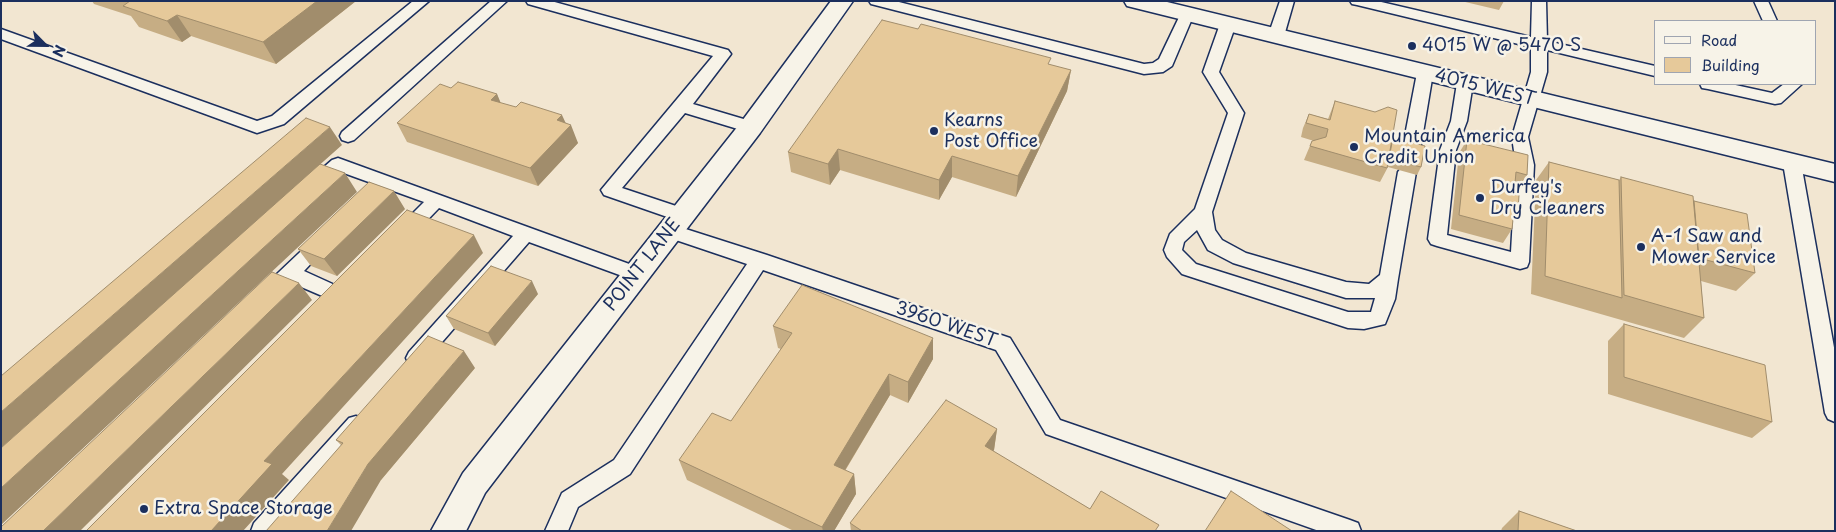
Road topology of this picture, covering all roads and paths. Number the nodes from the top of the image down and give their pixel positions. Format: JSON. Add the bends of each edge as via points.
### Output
{"nodes":[{"id":1,"x":422,"y":1,"type":"edge"},
{"id":2,"x":500,"y":1,"type":"edge"},
{"id":3,"x":533,"y":1,"type":"edge"},
{"id":4,"x":842,"y":1,"type":"edge"},
{"id":5,"x":876,"y":1,"type":"edge"},
{"id":6,"x":942,"y":1,"type":"edge"},
{"id":7,"x":1136,"y":1,"type":"edge"},
{"id":8,"x":1287,"y":1,"type":"edge"},
{"id":9,"x":1357,"y":1,"type":"edge"},
{"id":10,"x":1539,"y":1,"type":"edge"},
{"id":11,"x":1761,"y":1,"type":"edge"},
{"id":12,"x":1187,"y":14,"type":"junction"},
{"id":13,"x":933,"y":16,"type":"junction"},
{"id":14,"x":1770,"y":20,"type":"edge"},
{"id":15,"x":1228,"y":24,"type":"junction"},
{"id":16,"x":1,"y":34,"type":"edge"},
{"id":17,"x":1276,"y":36,"type":"junction"},
{"id":18,"x":1539,"y":44,"type":"junction"},
{"id":19,"x":1654,"y":71,"type":"edge"},
{"id":20,"x":1425,"y":73,"type":"junction"},
{"id":21,"x":1465,"y":83,"type":"junction"},
{"id":22,"x":1712,"y":85,"type":"edge"},
{"id":23,"x":1793,"y":85,"type":"edge"},
{"id":24,"x":1531,"y":99,"type":"junction"},
{"id":25,"x":682,"y":106,"type":"junction"},
{"id":26,"x":750,"y":127,"type":"junction"},
{"id":27,"x":348,"y":136,"type":"dead end"},
{"id":28,"x":1411,"y":151,"type":"edge"},
{"id":29,"x":1792,"y":163,"type":"junction"},
{"id":30,"x":1407,"y":172,"type":"edge"},
{"id":31,"x":1835,"y":174,"type":"edge"},
{"id":32,"x":302,"y":197,"type":"edge"},
{"id":33,"x":436,"y":200,"type":"junction"},
{"id":34,"x":1203,"y":212,"type":"junction"},
{"id":35,"x":676,"y":223,"type":"junction"},
{"id":36,"x":337,"y":228,"type":"edge"},
{"id":37,"x":526,"y":233,"type":"junction"},
{"id":38,"x":389,"y":248,"type":"edge"},
{"id":39,"x":760,"y":260,"type":"junction"},
{"id":40,"x":289,"y":274,"type":"junction"},
{"id":41,"x":636,"y":274,"type":"junction"},
{"id":42,"x":1389,"y":279,"type":"junction"},
{"id":43,"x":341,"y":296,"type":"edge"},
{"id":44,"x":254,"y":307,"type":"edge"},
{"id":45,"x":1829,"y":349,"type":"edge"},
{"id":46,"x":401,"y":374,"type":"edge"},
{"id":47,"x":368,"y":412,"type":"edge"},
{"id":48,"x":1835,"y":413,"type":"edge"},
{"id":49,"x":262,"y":531,"type":"edge"},
{"id":50,"x":448,"y":531,"type":"edge"},
{"id":51,"x":556,"y":531,"type":"edge"},
{"id":52,"x":1350,"y":531,"type":"edge"}],
"edges":[{"from":1,"to":16,"type":"lane","via":[[278,120],[257,127]]},
{"from":2,"to":27,"type":"lane"},
{"from":3,"to":25,"type":"lane","via":[[724,54]]},
{"from":4,"to":26,"type":"street","name":"POINT LANE"},
{"from":5,"to":13,"type":"lane"},
{"from":6,"to":13,"type":"lane"},
{"from":7,"to":12,"type":"street","name":"4015 WEST"},
{"from":8,"to":17,"type":"lane"},
{"from":9,"to":18,"type":"lane"},
{"from":10,"to":18,"type":"lane"},
{"from":11,"to":14,"type":"lane"},
{"from":12,"to":13,"type":"lane","via":[[1166,62],[1157,68],[1144,70]]},
{"from":12,"to":15,"type":"street","name":"4015 WEST"},
{"from":15,"to":17,"type":"street","name":"4015 WEST"},
{"from":15,"to":34,"type":"lane","via":[[1211,72],[1236,113]]},
{"from":17,"to":20,"type":"street","name":"4015 WEST"},
{"from":18,"to":19,"type":"lane"},
{"from":18,"to":24,"type":"lane","via":[[1539,72]]},
{"from":20,"to":21,"type":"street","name":"4015 WEST"},
{"from":20,"to":28,"type":"lane"},
{"from":21,"to":24,"type":"street","name":"4015 WEST"},
{"from":21,"to":24,"type":"lane","via":[[1459,121],[1448,150],[1437,239],[1520,262],[1525,165],[1520,138]]},
{"from":22,"to":23,"type":"lane","via":[[1775,99]]},
{"from":24,"to":29,"type":"street","name":"4015 WEST"},
{"from":25,"to":26,"type":"lane"},
{"from":25,"to":35,"type":"lane","via":[[610,190]]},
{"from":26,"to":35,"type":"street","name":"POINT LANE"},
{"from":29,"to":31,"type":"street","name":"4015 WEST"},
{"from":29,"to":45,"type":"lane"},
{"from":30,"to":42,"type":"lane"},
{"from":32,"to":33,"type":"lane","via":[[338,164],[378,188]]},
{"from":33,"to":37,"type":"lane"},
{"from":33,"to":38,"type":"lane"},
{"from":34,"to":42,"type":"lane","via":[[1206,230],[1214,245],[1240,258],[1346,290],[1372,292]]},
{"from":34,"to":42,"type":"lane","via":[[1176,239],[1173,250],[1181,264],[1189,269],[1348,320],[1364,321],[1378,318],[1386,299]]},
{"from":35,"to":39,"type":"lane","name":"3960 WEST"},
{"from":35,"to":41,"type":"street","name":"POINT LANE"},
{"from":36,"to":40,"type":"lane"},
{"from":37,"to":41,"type":"lane"},
{"from":37,"to":46,"type":"lane"},
{"from":39,"to":51,"type":"lane","via":[[622,466],[570,500]]},
{"from":39,"to":52,"type":"lane","name":"3960 WEST","via":[[1004,344],[1053,427]]},
{"from":40,"to":43,"type":"lane"},
{"from":40,"to":44,"type":"lane"},
{"from":41,"to":50,"type":"street","name":"POINT LANE","via":[[474,483]]},
{"from":45,"to":48,"type":"lane"},
{"from":47,"to":49,"type":"lane"}]}
